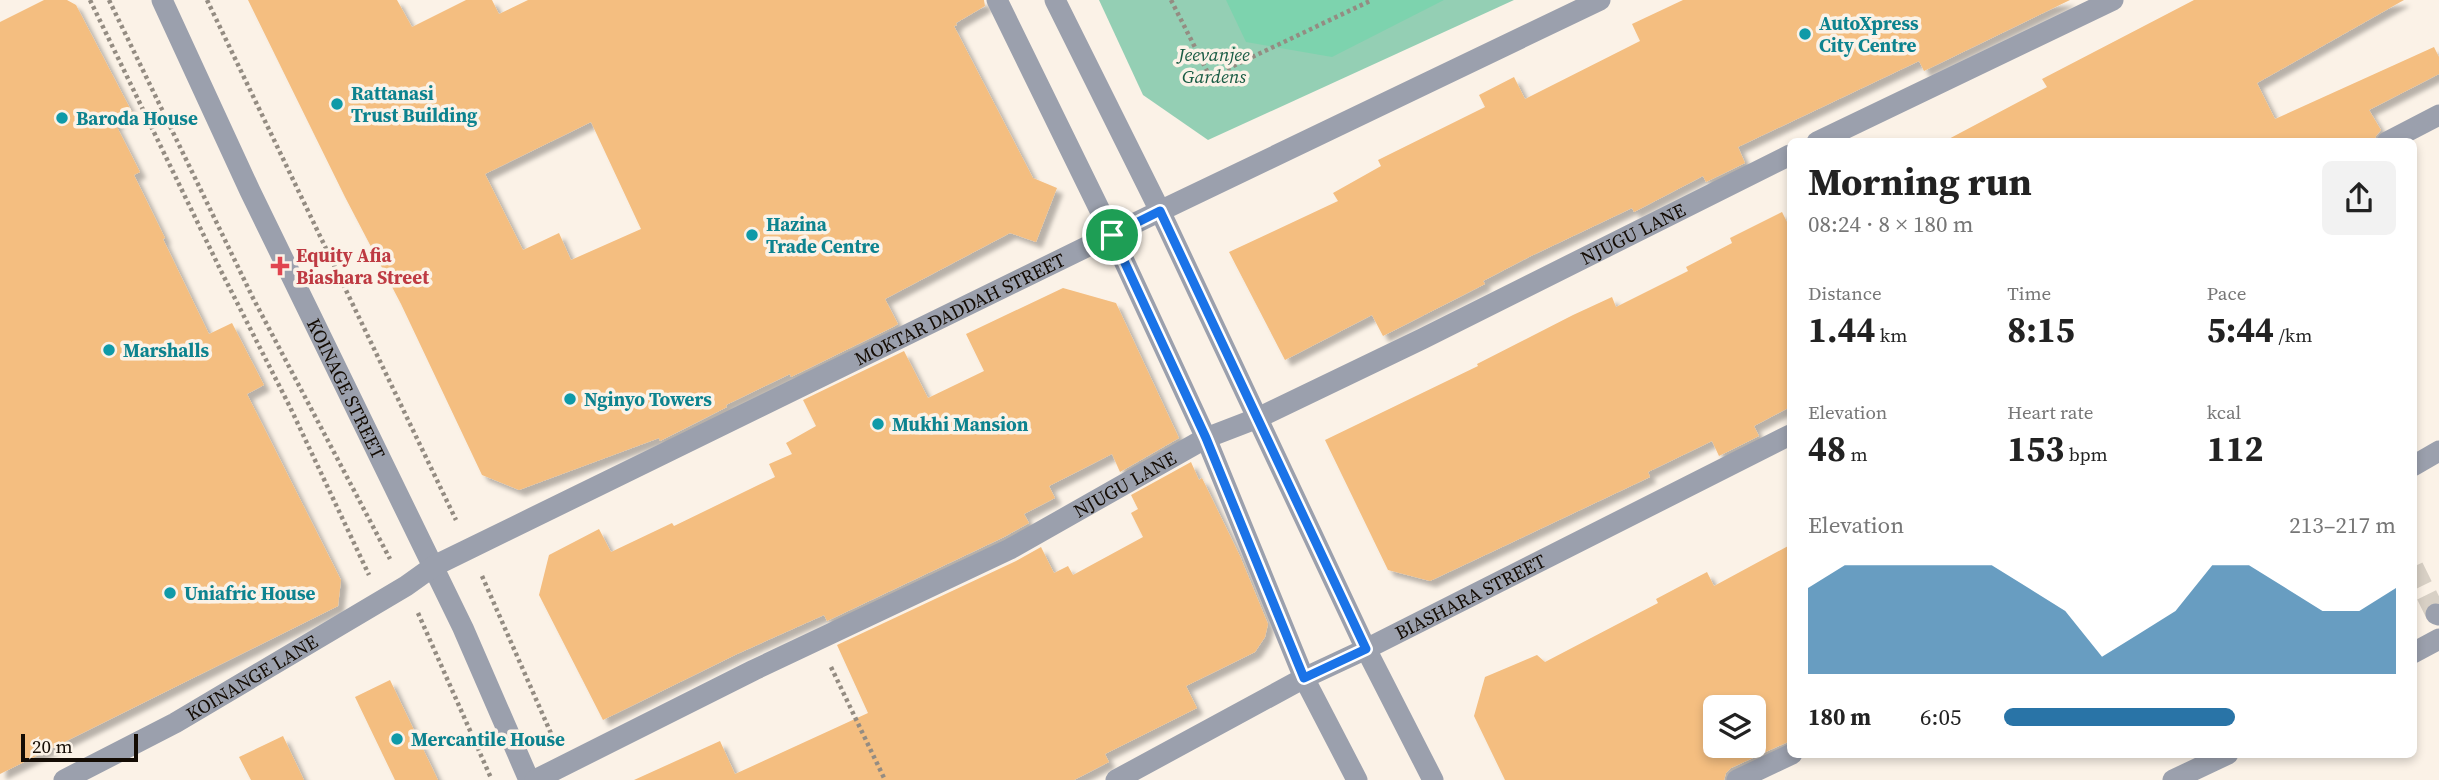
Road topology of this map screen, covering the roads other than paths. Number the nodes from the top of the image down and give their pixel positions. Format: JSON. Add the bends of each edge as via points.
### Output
{"nodes":[{"id":1,"x":162,"y":0,"type":"edge"},
{"id":2,"x":997,"y":0,"type":"edge"},
{"id":3,"x":1055,"y":0,"type":"edge"},
{"id":4,"x":1600,"y":0,"type":"edge"},
{"id":5,"x":2113,"y":0,"type":"edge"},
{"id":6,"x":2439,"y":116,"type":"edge"},
{"id":7,"x":1825,"y":138,"type":"edge"},
{"id":8,"x":2395,"y":138,"type":"edge"},
{"id":9,"x":1787,"y":157,"type":"edge"},
{"id":10,"x":1160,"y":211,"type":"junction"},
{"id":11,"x":1112,"y":235,"type":"junction"},
{"id":12,"x":1258,"y":418,"type":"junction"},
{"id":13,"x":1787,"y":437,"type":"edge"},
{"id":14,"x":1206,"y":438,"type":"junction"},
{"id":15,"x":2439,"y":451,"type":"edge"},
{"id":16,"x":2417,"y":464,"type":"edge"},
{"id":17,"x":434,"y":566,"type":"junction"},
{"id":18,"x":2439,"y":639,"type":"edge"},
{"id":19,"x":1366,"y":649,"type":"junction"},
{"id":20,"x":2417,"y":651,"type":"edge"},
{"id":21,"x":1304,"y":678,"type":"junction"},
{"id":22,"x":1787,"y":756,"type":"edge"},
{"id":23,"x":2220,"y":758,"type":"edge"},
{"id":24,"x":64,"y":780,"type":"edge"},
{"id":25,"x":529,"y":780,"type":"edge"},
{"id":26,"x":535,"y":780,"type":"edge"},
{"id":27,"x":1116,"y":780,"type":"edge"},
{"id":28,"x":1356,"y":780,"type":"edge"},
{"id":29,"x":1433,"y":780,"type":"edge"},
{"id":30,"x":1737,"y":780,"type":"edge"},
{"id":31,"x":2173,"y":780,"type":"edge"}],
"edges":[{"from":1,"to":17,"type":"street","name":"KOINAGE STREET"},
{"from":2,"to":11,"type":"street"},
{"from":3,"to":10,"type":"street"},
{"from":4,"to":10,"type":"street","name":"MOKTAR DADDAH STREET"},
{"from":5,"to":7,"type":"street"},
{"from":6,"to":8,"type":"street"},
{"from":9,"to":12,"type":"street","name":"NJUGU LANE"},
{"from":10,"to":11,"type":"street","name":"MOKTAR DADDAH STREET"},
{"from":10,"to":12,"type":"street"},
{"from":11,"to":14,"type":"street"},
{"from":11,"to":17,"type":"street","name":"MOKTAR DADDAH STREET"},
{"from":12,"to":14,"type":"street","name":"NJUGU LANE"},
{"from":12,"to":19,"type":"street"},
{"from":13,"to":19,"type":"street","name":"BIASHARA STREET"},
{"from":14,"to":21,"type":"street"},
{"from":14,"to":26,"type":"street","name":"NJUGU LANE","via":[[1010,549]]},
{"from":15,"to":16,"type":"street"},
{"from":17,"to":24,"type":"street","name":"KOINANGE LANE","via":[[175,723]]},
{"from":17,"to":25,"type":"street","name":"KOINAGE STREET"},
{"from":18,"to":20,"type":"street"},
{"from":19,"to":21,"type":"street","name":"BIASHARA STREET"},
{"from":19,"to":29,"type":"street"},
{"from":21,"to":27,"type":"street","name":"BIASHARA STREET"},
{"from":21,"to":28,"type":"street"},
{"from":22,"to":30,"type":"street"},
{"from":23,"to":31,"type":"street"}]}
